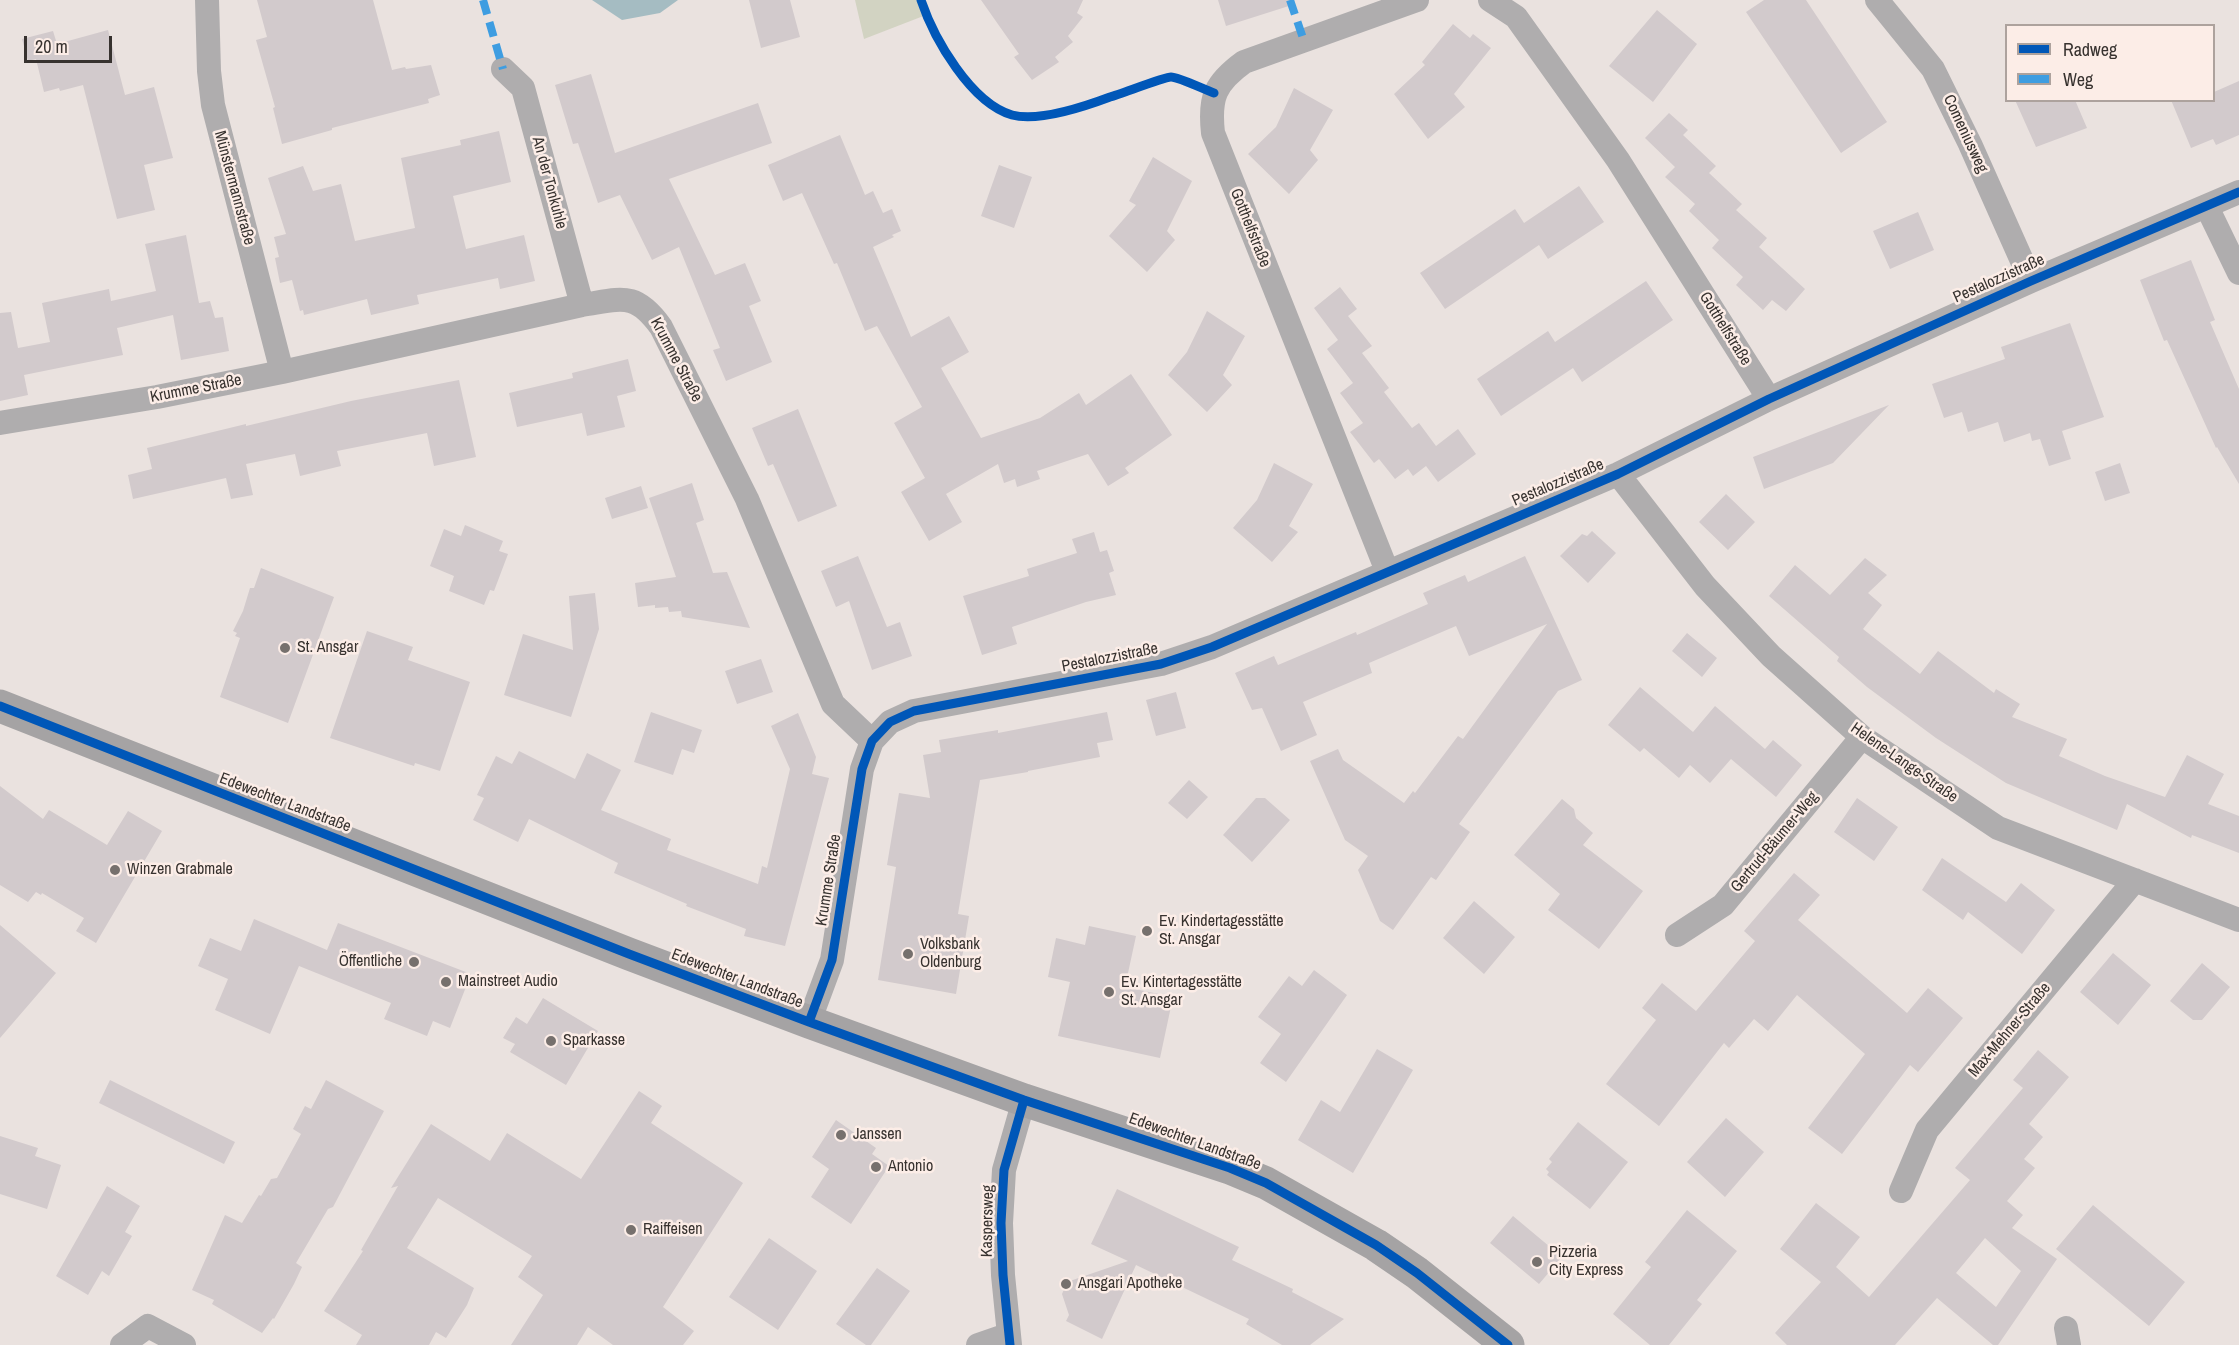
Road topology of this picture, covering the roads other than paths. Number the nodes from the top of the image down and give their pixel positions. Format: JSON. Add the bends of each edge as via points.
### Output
{"nodes":[{"id":1,"x":207,"y":0,"type":"edge"},
{"id":2,"x":1417,"y":0,"type":"edge"},
{"id":3,"x":1490,"y":0,"type":"edge"},
{"id":4,"x":1877,"y":0,"type":"edge"},
{"id":5,"x":503,"y":69,"type":"dead end"},
{"id":6,"x":2239,"y":192,"type":"edge"},
{"id":7,"x":2207,"y":207,"type":"junction"},
{"id":8,"x":2239,"y":273,"type":"edge"},
{"id":9,"x":2031,"y":280,"type":"junction"},
{"id":10,"x":582,"y":305,"type":"junction"},
{"id":11,"x":282,"y":372,"type":"junction"},
{"id":12,"x":1769,"y":399,"type":"junction"},
{"id":13,"x":0,"y":423,"type":"edge"},
{"id":14,"x":1618,"y":474,"type":"junction"},
{"id":15,"x":1387,"y":571,"type":"junction"},
{"id":16,"x":0,"y":705,"type":"edge"},
{"id":17,"x":1862,"y":737,"type":"junction"},
{"id":18,"x":872,"y":741,"type":"junction"},
{"id":19,"x":2135,"y":880,"type":"junction"},
{"id":20,"x":2239,"y":920,"type":"edge"},
{"id":21,"x":1677,"y":935,"type":"dead end"},
{"id":22,"x":809,"y":1022,"type":"junction"},
{"id":23,"x":1024,"y":1100,"type":"junction"},
{"id":24,"x":1901,"y":1191,"type":"dead end"},
{"id":25,"x":1009,"y":1340,"type":"edge"},
{"id":26,"x":122,"y":1345,"type":"edge"},
{"id":27,"x":184,"y":1345,"type":"edge"},
{"id":28,"x":978,"y":1345,"type":"edge"},
{"id":29,"x":1508,"y":1345,"type":"edge"}],
"edges":[{"from":1,"to":11,"type":"street","name":"Münstermannstraße","via":[[213,105]]},
{"from":2,"to":15,"type":"street","name":"Gotthelfstraße","via":[[1244,62],[1227,74],[1214,93],[1210,112],[1213,133]]},
{"from":3,"to":12,"type":"street","name":"Gotthelfstraße","via":[[1516,16],[1618,160]]},
{"from":4,"to":9,"type":"street","name":"Comeniusweg","via":[[1933,69]]},
{"from":5,"to":10,"type":"street","name":"An der Tonkuhle","via":[[523,88]]},
{"from":6,"to":7,"type":"street","name":"Pestalozzistraße"},
{"from":7,"to":8,"type":"street"},
{"from":7,"to":9,"type":"street","name":"Pestalozzistraße"},
{"from":9,"to":12,"type":"street","name":"Pestalozzistraße"},
{"from":10,"to":11,"type":"street","name":"Krumme Straße"},
{"from":10,"to":18,"type":"street","name":"Krumme Straße","via":[[619,300],[638,302],[661,327],[747,499],[833,704]]},
{"from":11,"to":13,"type":"street","name":"Krumme Straße"},
{"from":12,"to":14,"type":"street","name":"Pestalozzistraße"},
{"from":14,"to":15,"type":"street","name":"Pestalozzistraße"},
{"from":14,"to":17,"type":"street","name":"Helene-Lange-Straße","via":[[1706,586],[1771,656]]},
{"from":15,"to":18,"type":"street","name":"Pestalozzistraße","via":[[1192,654],[1161,664],[914,711],[890,722]]},
{"from":16,"to":22,"type":"main road","name":"Edewechter Landstraße"},
{"from":17,"to":19,"type":"street","name":"Helene-Lange-Straße","via":[[1998,828]]},
{"from":17,"to":21,"type":"street","name":"Gertrud-Bäumer-Weg","via":[[1723,905]]},
{"from":18,"to":22,"type":"street","name":"Krumme Straße","via":[[862,769],[832,960]]},
{"from":19,"to":20,"type":"street","name":"Helene-Lange-Straße"},
{"from":19,"to":24,"type":"street","name":"Max-Mehner-Straße","via":[[1927,1130]]},
{"from":22,"to":23,"type":"main road","name":"Edewechter Landstraße"},
{"from":23,"to":25,"type":"street","name":"Kaspersweg","via":[[1004,1170],[1001,1223]]},
{"from":23,"to":29,"type":"main road","name":"Edewechter Landstraße","via":[[1266,1183],[1376,1245]]},
{"from":25,"to":28,"type":"street"},
{"from":26,"to":27,"type":"street","via":[[148,1326]]}]}
